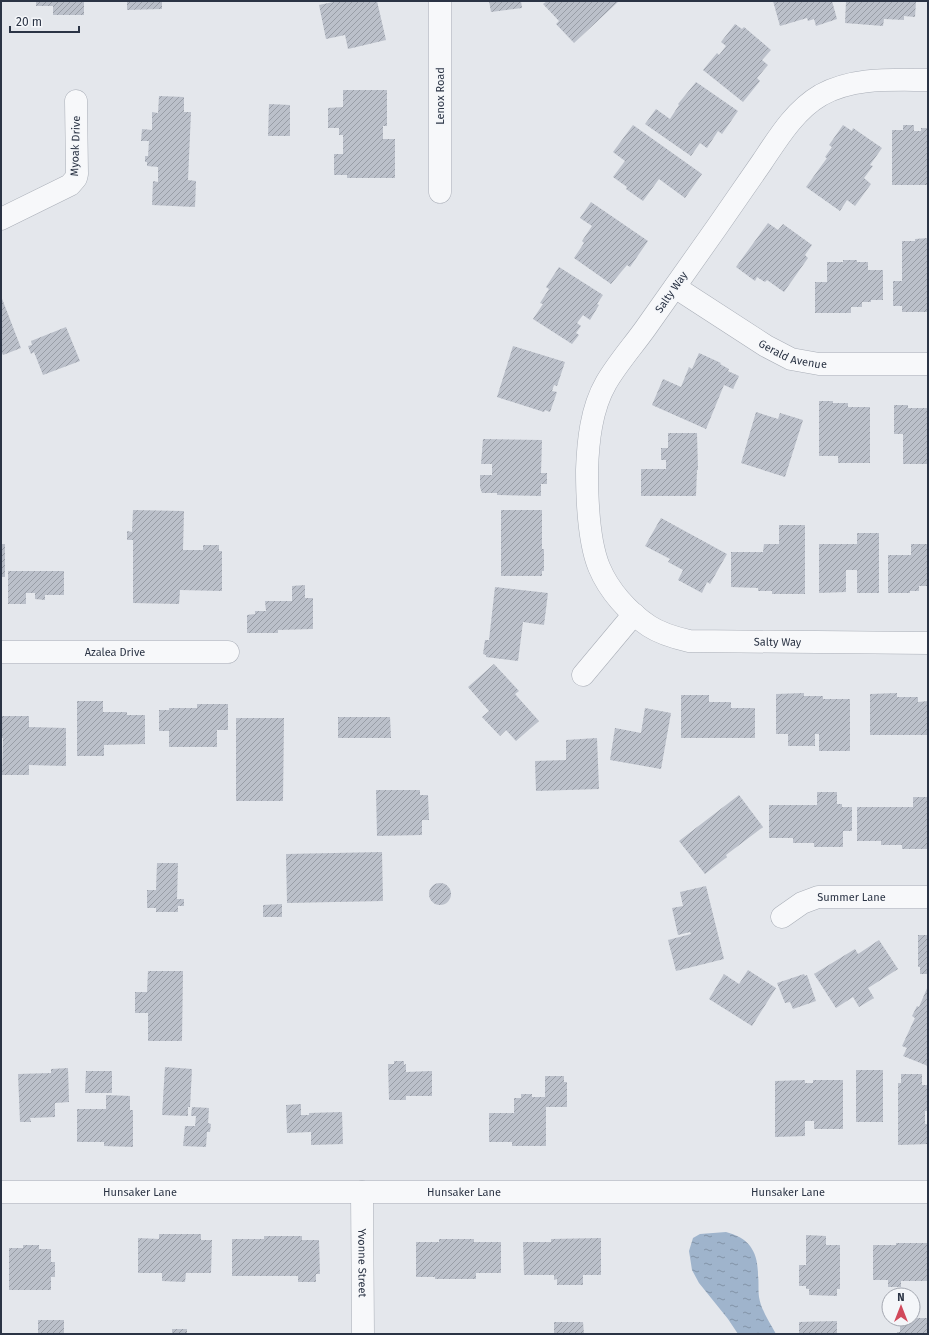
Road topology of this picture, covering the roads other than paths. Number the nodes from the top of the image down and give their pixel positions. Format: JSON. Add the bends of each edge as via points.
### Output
{"nodes":[{"id":1,"x":440,"y":1,"type":"edge"},
{"id":2,"x":928,"y":80,"type":"edge"},
{"id":3,"x":76,"y":101,"type":"dead end"},
{"id":4,"x":440,"y":192,"type":"dead end"},
{"id":5,"x":1,"y":219,"type":"edge"},
{"id":6,"x":675,"y":287,"type":"junction"},
{"id":7,"x":928,"y":364,"type":"edge"},
{"id":8,"x":634,"y":614,"type":"junction"},
{"id":9,"x":928,"y":644,"type":"edge"},
{"id":10,"x":1,"y":652,"type":"edge"},
{"id":11,"x":228,"y":652,"type":"dead end"},
{"id":12,"x":583,"y":675,"type":"dead end"},
{"id":13,"x":928,"y":897,"type":"edge"},
{"id":14,"x":782,"y":917,"type":"dead end"},
{"id":15,"x":1,"y":1192,"type":"edge"},
{"id":16,"x":362,"y":1192,"type":"junction"},
{"id":17,"x":928,"y":1192,"type":"edge"},
{"id":18,"x":363,"y":1334,"type":"edge"}],
"edges":[{"from":1,"to":4,"type":"street","name":"Lenox Road"},
{"from":2,"to":6,"type":"street","name":"Salty Way","via":[[871,80],[846,85],[820,96],[806,106],[784,130]]},
{"from":3,"to":5,"type":"street","name":"Myoak Drive","via":[[77,174],[74,182]]},
{"from":6,"to":7,"type":"street","name":"Gerald Avenue","via":[[766,346],[791,359],[819,364]]},
{"from":6,"to":8,"type":"street","name":"Salty Way","via":[[605,384],[592,421],[589,440],[588,510],[597,560],[609,585],[621,602]]},
{"from":8,"to":9,"type":"street","name":"Salty Way","via":[[650,627],[689,641]]},
{"from":8,"to":12,"type":"street"},
{"from":10,"to":11,"type":"street","name":"Azalea Drive"},
{"from":13,"to":14,"type":"street","name":"Summer Lane","via":[[818,897],[802,903]]},
{"from":15,"to":16,"type":"street","name":"Hunsaker Lane"},
{"from":16,"to":17,"type":"street","name":"Hunsaker Lane"},
{"from":16,"to":18,"type":"street","name":"Yvonne Street"}]}
